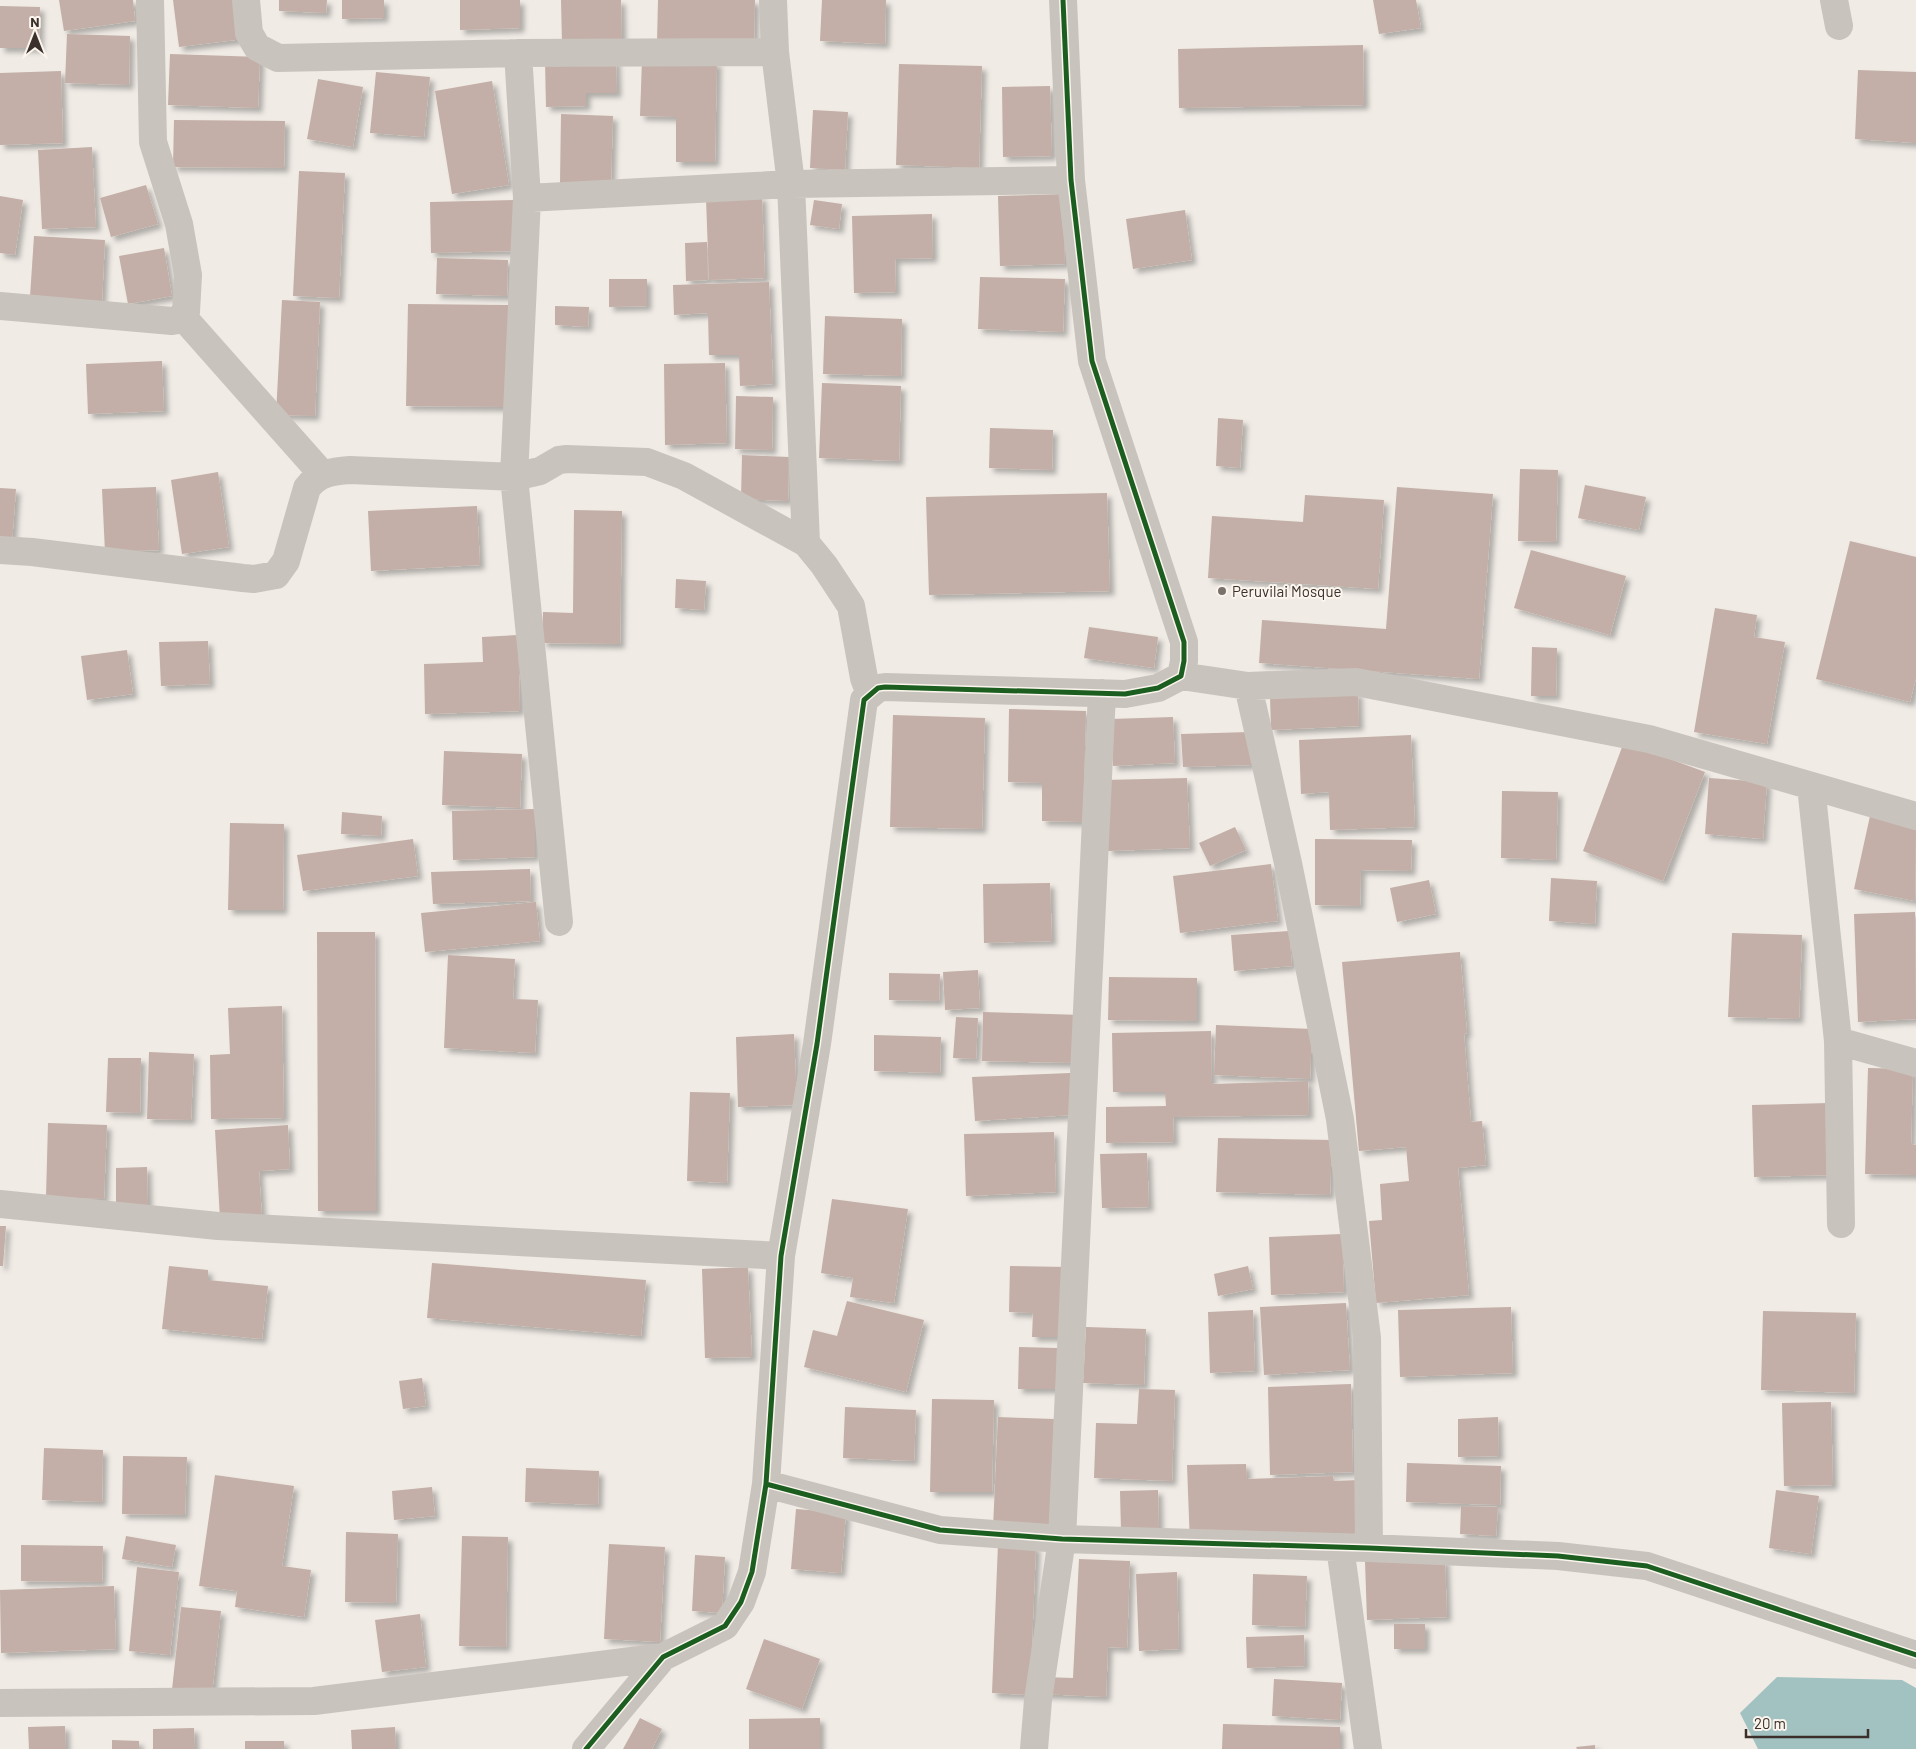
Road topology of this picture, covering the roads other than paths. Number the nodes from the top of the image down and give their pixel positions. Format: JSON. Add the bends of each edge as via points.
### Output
{"nodes":[{"id":1,"x":150,"y":0,"type":"edge"},
{"id":2,"x":246,"y":0,"type":"edge"},
{"id":3,"x":773,"y":0,"type":"edge"},
{"id":4,"x":1062,"y":0,"type":"edge"},
{"id":5,"x":1834,"y":0,"type":"edge"},
{"id":6,"x":1839,"y":26,"type":"dead end"},
{"id":7,"x":775,"y":52,"type":"junction"},
{"id":8,"x":518,"y":53,"type":"junction"},
{"id":9,"x":1071,"y":180,"type":"junction"},
{"id":10,"x":791,"y":184,"type":"junction"},
{"id":11,"x":527,"y":198,"type":"junction"},
{"id":12,"x":0,"y":306,"type":"edge"},
{"id":13,"x":183,"y":317,"type":"junction"},
{"id":14,"x":323,"y":475,"type":"junction"},
{"id":15,"x":514,"y":477,"type":"junction"},
{"id":16,"x":806,"y":543,"type":"junction"},
{"id":17,"x":0,"y":550,"type":"edge"},
{"id":18,"x":1181,"y":676,"type":"junction"},
{"id":19,"x":1248,"y":686,"type":"junction"},
{"id":20,"x":1102,"y":693,"type":"junction"},
{"id":21,"x":870,"y":694,"type":"junction"},
{"id":22,"x":1811,"y":786,"type":"junction"},
{"id":23,"x":1916,"y":816,"type":"edge"},
{"id":24,"x":559,"y":922,"type":"dead end"},
{"id":25,"x":1838,"y":1041,"type":"junction"},
{"id":26,"x":1916,"y":1063,"type":"edge"},
{"id":27,"x":0,"y":1204,"type":"edge"},
{"id":28,"x":1842,"y":1224,"type":"dead end"},
{"id":29,"x":781,"y":1256,"type":"junction"},
{"id":30,"x":766,"y":1484,"type":"junction"},
{"id":31,"x":1062,"y":1539,"type":"junction"},
{"id":32,"x":1340,"y":1547,"type":"junction"},
{"id":33,"x":1369,"y":1548,"type":"junction"},
{"id":34,"x":1916,"y":1655,"type":"edge"},
{"id":35,"x":663,"y":1657,"type":"junction"},
{"id":36,"x":0,"y":1703,"type":"edge"},
{"id":37,"x":586,"y":1749,"type":"edge"},
{"id":38,"x":1034,"y":1749,"type":"edge"},
{"id":39,"x":1368,"y":1749,"type":"edge"}],
"edges":[{"from":1,"to":13,"type":"street","via":[[153,142],[178,224],[188,275]]},
{"from":2,"to":8,"type":"street","via":[[249,33],[257,47],[278,58]]},
{"from":3,"to":7,"type":"street"},
{"from":4,"to":9,"type":"street"},
{"from":5,"to":6,"type":"street"},
{"from":7,"to":8,"type":"street"},
{"from":7,"to":10,"type":"street"},
{"from":8,"to":11,"type":"street"},
{"from":9,"to":10,"type":"street"},
{"from":9,"to":18,"type":"street","via":[[1092,361],[1184,642]]},
{"from":10,"to":11,"type":"street"},
{"from":10,"to":16,"type":"street"},
{"from":11,"to":15,"type":"street"},
{"from":12,"to":13,"type":"street","via":[[172,322]]},
{"from":13,"to":14,"type":"street"},
{"from":14,"to":15,"type":"street","via":[[350,470]]},
{"from":14,"to":17,"type":"street","via":[[314,479],[307,488],[286,561],[276,575],[254,579]]},
{"from":15,"to":16,"type":"street","via":[[540,471],[567,459],[647,462],[684,476]]},
{"from":15,"to":24,"type":"street"},
{"from":16,"to":21,"type":"street","via":[[851,606]]},
{"from":18,"to":19,"type":"street"},
{"from":18,"to":20,"type":"street","via":[[1158,688],[1125,694]]},
{"from":19,"to":22,"type":"street","via":[[1356,682],[1649,739]]},
{"from":19,"to":33,"type":"street","via":[[1340,1119],[1367,1338]]},
{"from":20,"to":21,"type":"street","via":[[884,687]]},
{"from":20,"to":31,"type":"street"},
{"from":21,"to":29,"type":"street","via":[[864,700],[817,1044]]},
{"from":22,"to":23,"type":"street"},
{"from":22,"to":25,"type":"street"},
{"from":25,"to":26,"type":"street"},
{"from":25,"to":28,"type":"street"},
{"from":27,"to":29,"type":"street","via":[[218,1226]]},
{"from":29,"to":30,"type":"street"},
{"from":30,"to":31,"type":"street","via":[[940,1530]]},
{"from":30,"to":35,"type":"street","via":[[752,1572],[741,1602],[725,1626]]},
{"from":31,"to":32,"type":"street"},
{"from":31,"to":38,"type":"street","via":[[1038,1700]]},
{"from":32,"to":33,"type":"street"},
{"from":32,"to":39,"type":"street"},
{"from":33,"to":34,"type":"street","via":[[1558,1556],[1647,1566]]},
{"from":35,"to":36,"type":"street","via":[[314,1701]]},
{"from":35,"to":37,"type":"street"}]}
